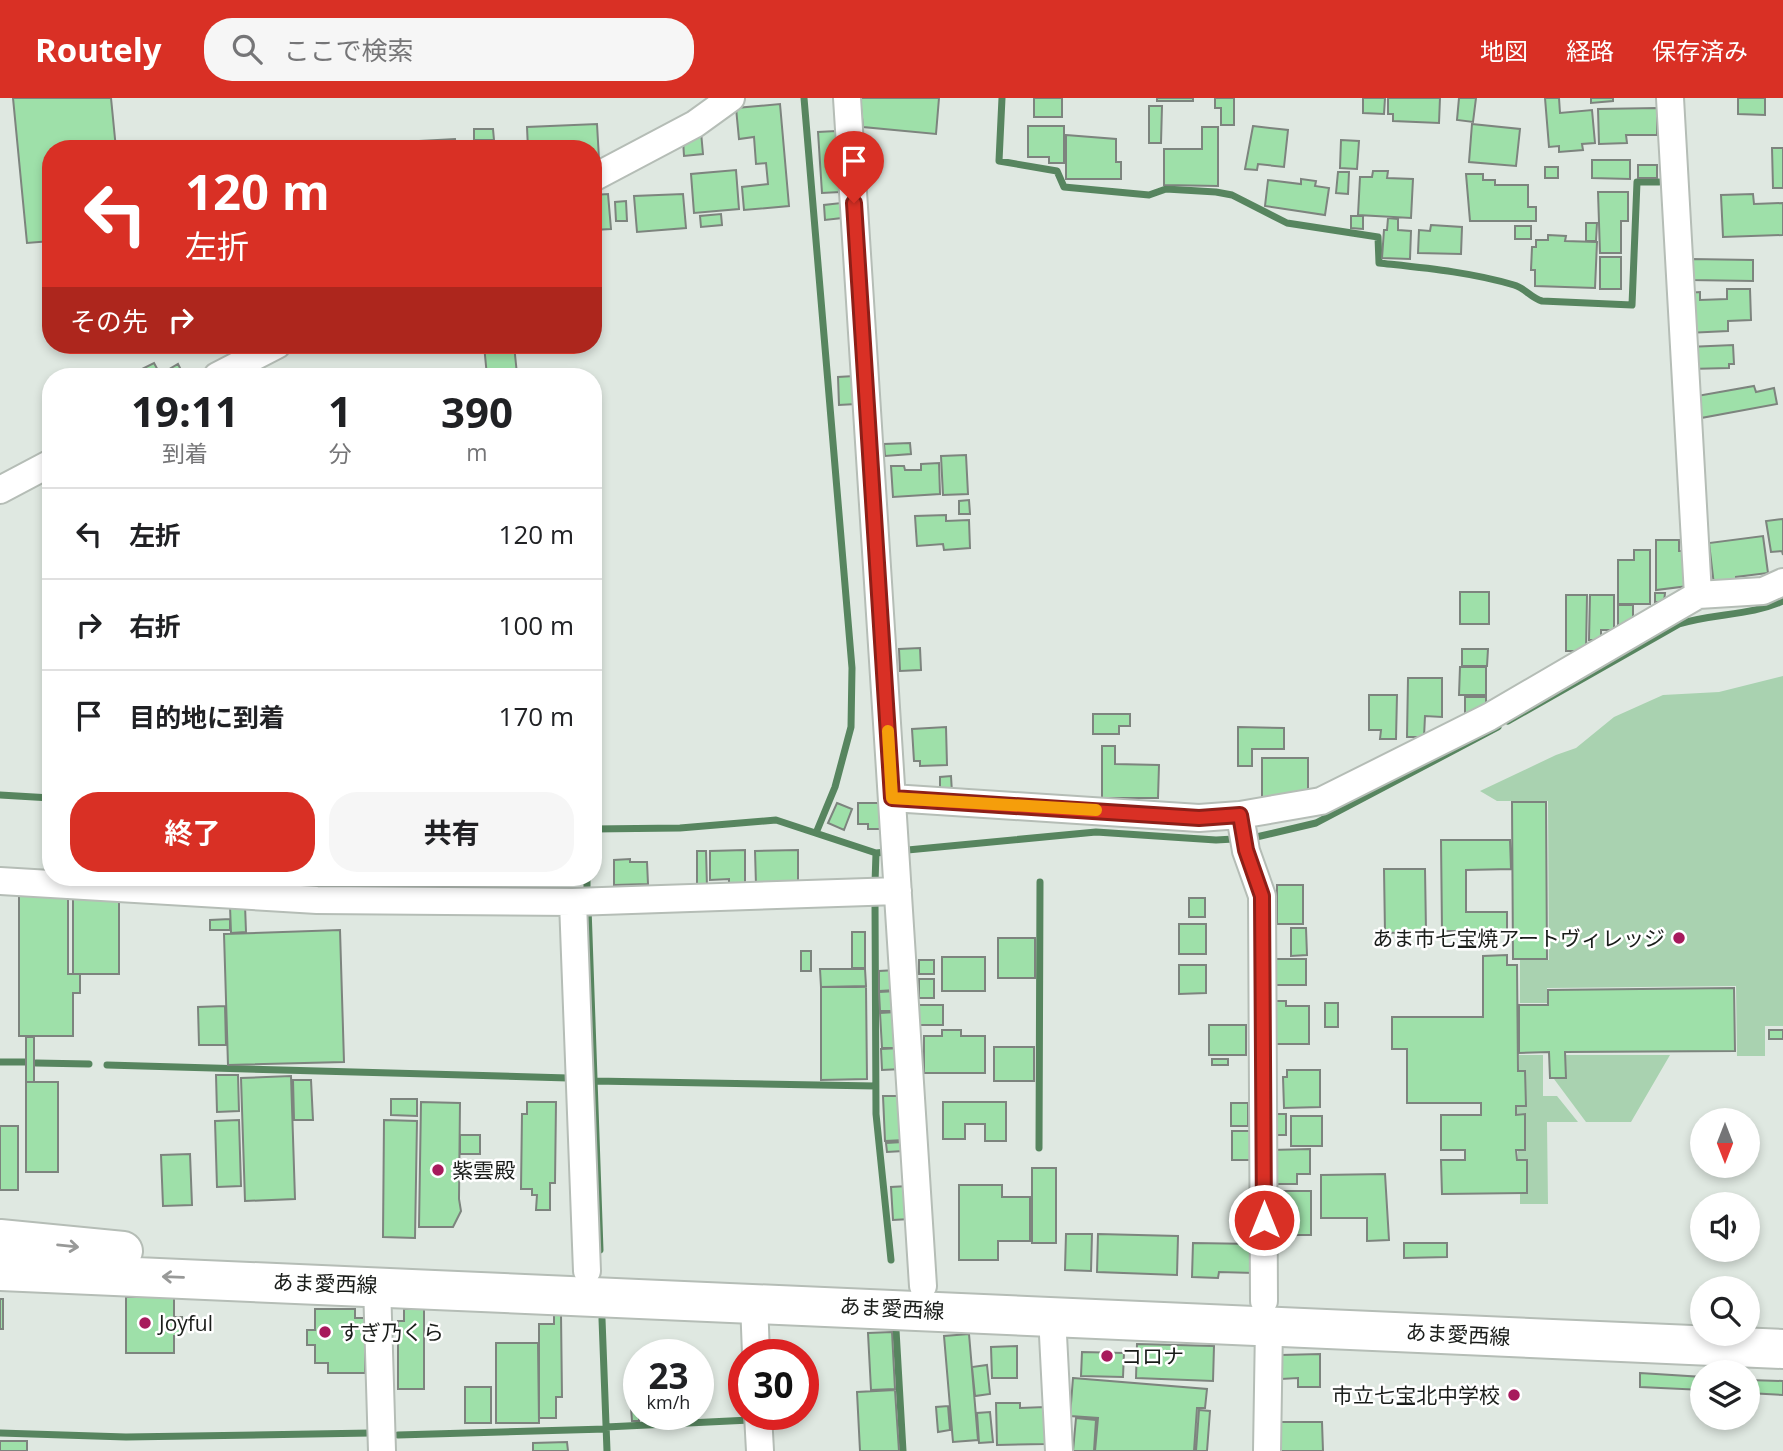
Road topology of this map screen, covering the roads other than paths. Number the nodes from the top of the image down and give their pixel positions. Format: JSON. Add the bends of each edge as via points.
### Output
{"nodes":[{"id":1,"x":731,"y":98,"type":"edge"},
{"id":2,"x":847,"y":98,"type":"edge"},
{"id":3,"x":1670,"y":98,"type":"edge"},
{"id":4,"x":602,"y":173,"type":"edge"},
{"id":5,"x":260,"y":354,"type":"edge"},
{"id":6,"x":232,"y":368,"type":"edge"},
{"id":7,"x":42,"y":468,"type":"edge"},
{"id":8,"x":0,"y":490,"type":"edge"},
{"id":9,"x":1783,"y":582,"type":"edge"},
{"id":10,"x":1698,"y":595,"type":"junction"},
{"id":11,"x":892,"y":798,"type":"junction"},
{"id":12,"x":1243,"y":831,"type":"junction"},
{"id":13,"x":896,"y":866,"type":"junction"},
{"id":14,"x":0,"y":881,"type":"edge"},
{"id":15,"x":42,"y":884,"type":"edge"},
{"id":16,"x":83,"y":886,"type":"edge"},
{"id":17,"x":583,"y":901,"type":"junction"},
{"id":18,"x":0,"y":1239,"type":"edge"},
{"id":19,"x":0,"y":1271,"type":"edge"},
{"id":20,"x":587,"y":1271,"type":"junction"},
{"id":21,"x":377,"y":1285,"type":"junction"},
{"id":22,"x":923,"y":1286,"type":"junction"},
{"id":23,"x":754,"y":1302,"type":"junction"},
{"id":24,"x":1267,"y":1313,"type":"junction"},
{"id":25,"x":1052,"y":1316,"type":"junction"},
{"id":26,"x":1690,"y":1321,"type":"edge"},
{"id":27,"x":1760,"y":1323,"type":"edge"},
{"id":28,"x":1783,"y":1324,"type":"edge"},
{"id":29,"x":755,"y":1339,"type":"edge"},
{"id":30,"x":1783,"y":1349,"type":"edge"},
{"id":31,"x":759,"y":1430,"type":"edge"},
{"id":32,"x":382,"y":1451,"type":"edge"},
{"id":33,"x":760,"y":1451,"type":"edge"},
{"id":34,"x":1059,"y":1451,"type":"edge"},
{"id":35,"x":1267,"y":1451,"type":"edge"}],
"edges":[{"from":1,"to":4,"type":"street","via":[[695,124]]},
{"from":2,"to":11,"type":"street"},
{"from":3,"to":10,"type":"street"},
{"from":5,"to":6,"type":"street"},
{"from":7,"to":8,"type":"street"},
{"from":9,"to":10,"type":"street","via":[[1763,591]]},
{"from":10,"to":12,"type":"street","via":[[1489,717],[1321,801]]},
{"from":11,"to":12,"type":"street","via":[[1199,818]]},
{"from":11,"to":13,"type":"street"},
{"from":12,"to":24,"type":"street","via":[[1262,896]]},
{"from":13,"to":17,"type":"street"},
{"from":13,"to":22,"type":"street"},
{"from":14,"to":15,"type":"street"},
{"from":16,"to":17,"type":"street","via":[[317,900]]},
{"from":17,"to":20,"type":"street"},
{"from":18,"to":20,"type":"main road","name":"あま愛西線","one_way":true,"via":[[100,1250]]},
{"from":21,"to":19,"type":"main road","name":"あま愛西線","one_way":true},
{"from":20,"to":22,"type":"main road","name":"あま愛西線"},
{"from":21,"to":23,"type":"main road","name":"あま愛西線"},
{"from":21,"to":32,"type":"street"},
{"from":22,"to":24,"type":"main road","name":"あま愛西線"},
{"from":23,"to":25,"type":"main road","name":"あま愛西線"},
{"from":23,"to":29,"type":"street"},
{"from":24,"to":25,"type":"main road","name":"あま愛西線"},
{"from":24,"to":26,"type":"main road","name":"あま愛西線"},
{"from":24,"to":30,"type":"main road","name":"あま愛西線"},
{"from":24,"to":35,"type":"street"},
{"from":25,"to":34,"type":"street"},
{"from":27,"to":28,"type":"main road"},
{"from":31,"to":33,"type":"street"}]}
